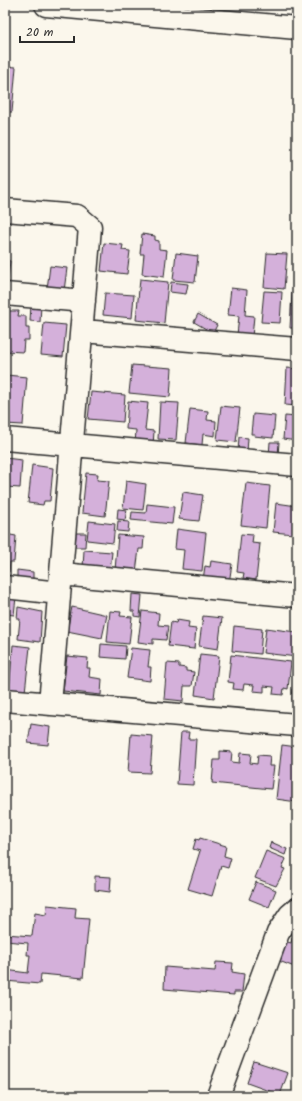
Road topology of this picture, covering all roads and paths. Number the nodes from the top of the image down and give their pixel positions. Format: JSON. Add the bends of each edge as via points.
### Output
{"nodes":[{"id":1,"x":46,"y":5,"type":"edge"},
{"id":2,"x":297,"y":28,"type":"edge"},
{"id":3,"x":5,"y":210,"type":"edge"},
{"id":4,"x":5,"y":294,"type":"edge"},
{"id":5,"x":84,"y":301,"type":"junction"},
{"id":6,"x":83,"y":331,"type":"junction"},
{"id":7,"x":297,"y":349,"type":"edge"},
{"id":8,"x":5,"y":438,"type":"edge"},
{"id":9,"x":72,"y":445,"type":"junction"},
{"id":10,"x":297,"y":465,"type":"edge"},
{"id":11,"x":60,"y":583,"type":"junction"},
{"id":12,"x":5,"y":587,"type":"edge"},
{"id":13,"x":297,"y":596,"type":"edge"},
{"id":14,"x":5,"y":700,"type":"edge"},
{"id":15,"x":50,"y":704,"type":"junction"},
{"id":16,"x":297,"y":725,"type":"edge"},
{"id":17,"x":297,"y":909,"type":"edge"},
{"id":18,"x":218,"y":1096,"type":"edge"}],
"edges":[{"from":1,"to":2,"type":"street"},
{"from":3,"to":5,"type":"street","via":[[77,216],[90,227]]},
{"from":4,"to":5,"type":"street"},
{"from":5,"to":6,"type":"street"},
{"from":6,"to":7,"type":"street"},
{"from":6,"to":9,"type":"street"},
{"from":8,"to":9,"type":"street"},
{"from":9,"to":10,"type":"street"},
{"from":9,"to":11,"type":"street"},
{"from":11,"to":12,"type":"street"},
{"from":11,"to":13,"type":"street"},
{"from":11,"to":15,"type":"street"},
{"from":14,"to":15,"type":"street"},
{"from":15,"to":16,"type":"street"},
{"from":17,"to":18,"type":"street","via":[[278,933]]}]}
